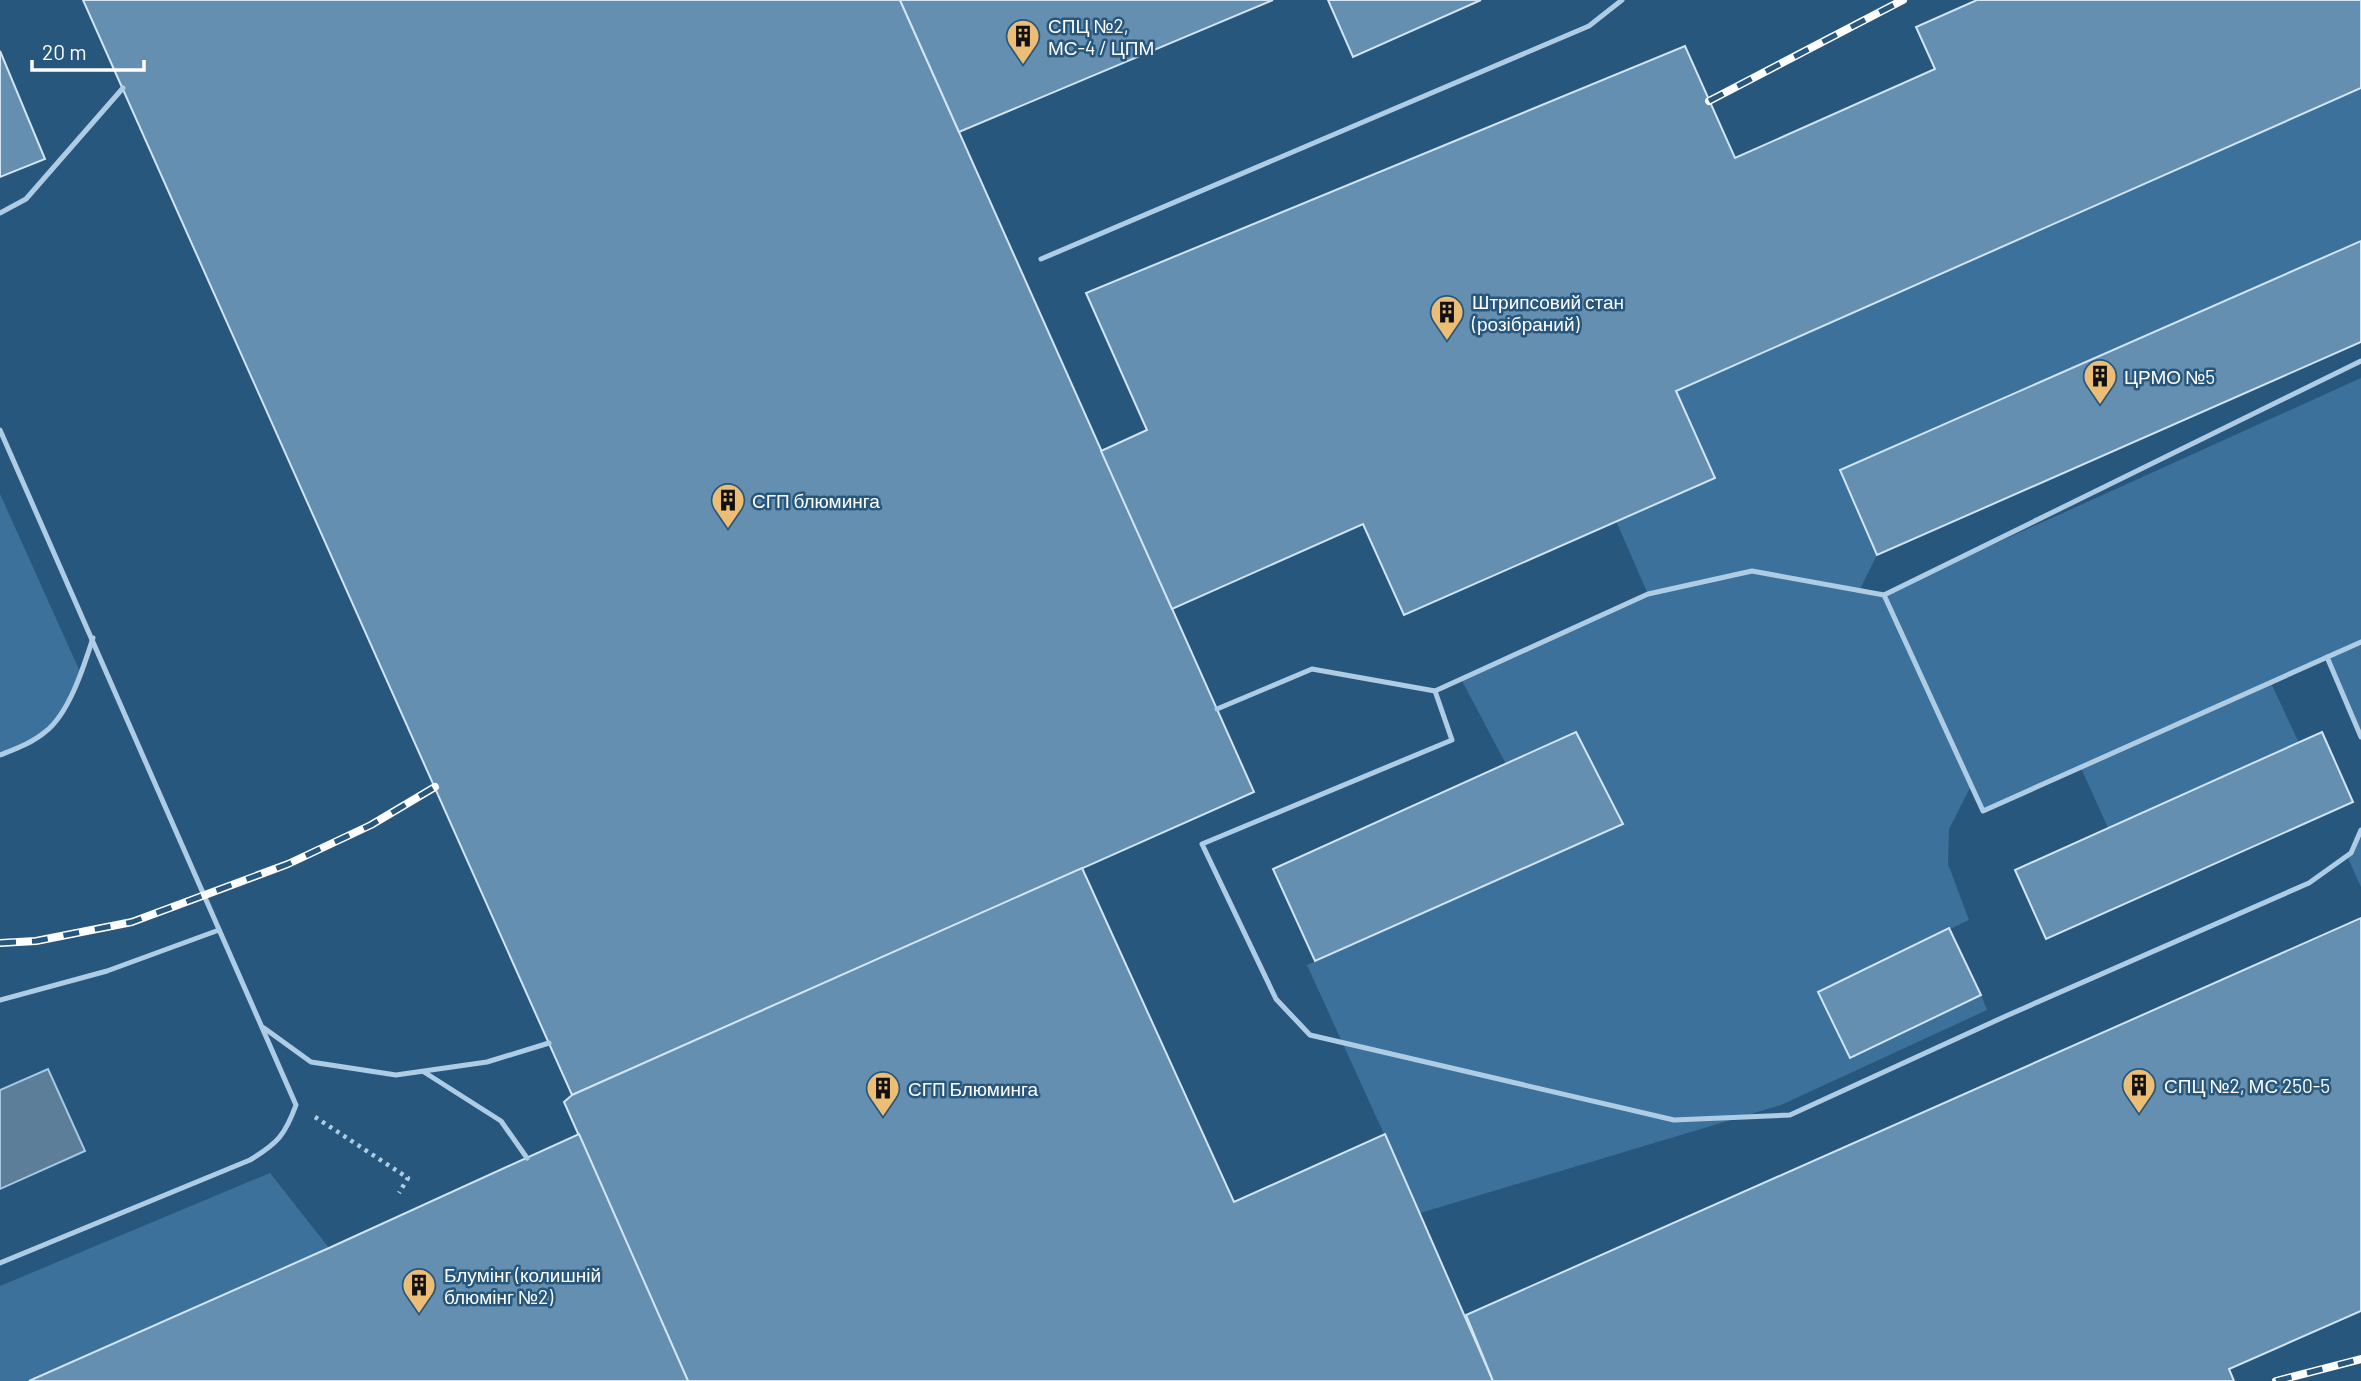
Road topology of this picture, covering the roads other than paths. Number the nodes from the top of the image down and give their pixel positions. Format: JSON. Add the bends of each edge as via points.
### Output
{"nodes":[{"id":1,"x":1622,"y":0,"type":"edge"},
{"id":2,"x":123,"y":88,"type":"dead end"},
{"id":3,"x":0,"y":214,"type":"edge"},
{"id":4,"x":1041,"y":259,"type":"dead end"},
{"id":5,"x":2361,"y":361,"type":"edge"},
{"id":6,"x":0,"y":430,"type":"edge"},
{"id":7,"x":1884,"y":594,"type":"junction"},
{"id":8,"x":93,"y":638,"type":"junction"},
{"id":9,"x":2361,"y":642,"type":"edge"},
{"id":10,"x":2327,"y":657,"type":"junction"},
{"id":11,"x":1435,"y":691,"type":"junction"},
{"id":12,"x":1217,"y":709,"type":"dead end"},
{"id":13,"x":2361,"y":737,"type":"edge"},
{"id":14,"x":0,"y":755,"type":"edge"},
{"id":15,"x":2361,"y":830,"type":"edge"},
{"id":16,"x":219,"y":930,"type":"junction"},
{"id":17,"x":0,"y":1000,"type":"edge"},
{"id":18,"x":261,"y":1026,"type":"junction"},
{"id":19,"x":549,"y":1043,"type":"dead end"},
{"id":20,"x":423,"y":1071,"type":"junction"},
{"id":21,"x":527,"y":1158,"type":"dead end"},
{"id":22,"x":0,"y":1263,"type":"edge"}],
"edges":[{"from":1,"to":4,"type":"lane","via":[[1589,26]]},
{"from":2,"to":3,"type":"lane","via":[[26,199]]},
{"from":5,"to":7,"type":"lane"},
{"from":6,"to":8,"type":"lane"},
{"from":7,"to":10,"type":"lane","via":[[1983,811]]},
{"from":7,"to":11,"type":"lane","via":[[1752,571],[1648,594]]},
{"from":8,"to":14,"type":"lane","via":[[81,674],[47,732]]},
{"from":8,"to":16,"type":"lane"},
{"from":9,"to":10,"type":"lane"},
{"from":10,"to":13,"type":"lane"},
{"from":11,"to":12,"type":"lane","via":[[1312,669]]},
{"from":11,"to":15,"type":"lane","via":[[1452,740],[1202,844],[1276,999],[1310,1035],[1674,1120],[1790,1115],[2309,883],[2351,853]]},
{"from":16,"to":17,"type":"lane","via":[[107,971]]},
{"from":16,"to":18,"type":"lane"},
{"from":18,"to":20,"type":"lane","via":[[312,1062],[396,1075]]},
{"from":18,"to":22,"type":"lane","via":[[296,1105],[286,1130],[269,1148],[250,1160]]},
{"from":19,"to":20,"type":"lane","via":[[487,1062]]},
{"from":20,"to":21,"type":"lane","via":[[502,1121]]}]}
